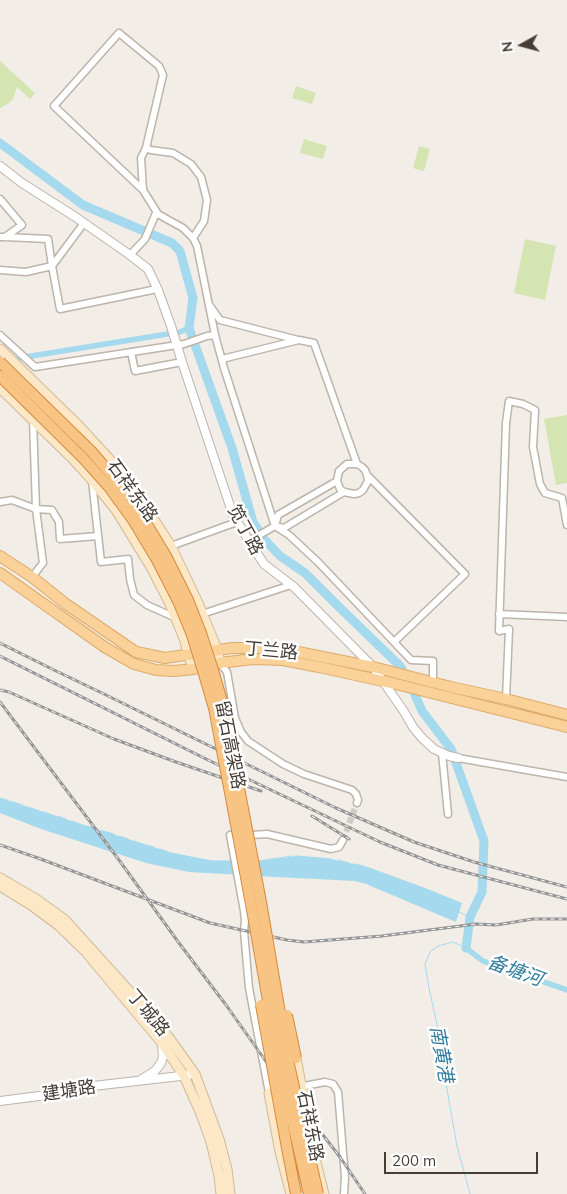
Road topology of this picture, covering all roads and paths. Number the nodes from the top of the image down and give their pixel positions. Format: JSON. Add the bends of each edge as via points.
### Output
{"nodes":[{"id":1,"x":146,"y":148,"type":"junction"},
{"id":2,"x":0,"y":166,"type":"edge"},
{"id":3,"x":143,"y":190,"type":"junction"},
{"id":4,"x":0,"y":199,"type":"edge"},
{"id":5,"x":158,"y":214,"type":"junction"},
{"id":6,"x":84,"y":223,"type":"junction"},
{"id":7,"x":3,"y":237,"type":"edge"},
{"id":8,"x":193,"y":238,"type":"junction"},
{"id":9,"x":130,"y":255,"type":"junction"},
{"id":10,"x":52,"y":266,"type":"junction"},
{"id":11,"x":0,"y":270,"type":"edge"},
{"id":12,"x":157,"y":289,"type":"junction"},
{"id":13,"x":208,"y":303,"type":"junction"},
{"id":14,"x":0,"y":335,"type":"edge"},
{"id":15,"x":215,"y":335,"type":"junction"},
{"id":16,"x":299,"y":340,"type":"junction"},
{"id":17,"x":179,"y":342,"type":"junction"},
{"id":18,"x":0,"y":349,"type":"edge"},
{"id":19,"x":131,"y":352,"type":"junction"},
{"id":20,"x":222,"y":359,"type":"junction"},
{"id":21,"x":0,"y":362,"type":"edge"},
{"id":22,"x":182,"y":362,"type":"junction"},
{"id":23,"x":0,"y":376,"type":"edge"},
{"id":24,"x":0,"y":388,"type":"edge"},
{"id":25,"x":33,"y":420,"type":"junction"},
{"id":26,"x":357,"y":464,"type":"junction"},
{"id":27,"x":367,"y":475,"type":"junction"},
{"id":28,"x":92,"y":479,"type":"junction"},
{"id":29,"x":337,"y":481,"type":"junction"},
{"id":30,"x":344,"y":492,"type":"junction"},
{"id":31,"x":0,"y":502,"type":"edge"},
{"id":32,"x":36,"y":509,"type":"junction"},
{"id":33,"x":237,"y":522,"type":"junction"},
{"id":34,"x":567,"y":525,"type":"edge"},
{"id":35,"x":275,"y":526,"type":"junction"},
{"id":36,"x":98,"y":536,"type":"junction"},
{"id":37,"x":252,"y":540,"type":"junction"},
{"id":38,"x":171,"y":546,"type":"junction"},
{"id":39,"x":0,"y":556,"type":"edge"},
{"id":40,"x":0,"y":573,"type":"edge"},
{"id":41,"x":32,"y":577,"type":"junction"},
{"id":42,"x":291,"y":585,"type":"junction"},
{"id":43,"x":202,"y":614,"type":"junction"},
{"id":44,"x":499,"y":614,"type":"junction"},
{"id":45,"x":567,"y":617,"type":"edge"},
{"id":46,"x":176,"y":618,"type":"junction"},
{"id":47,"x":394,"y":642,"type":"junction"},
{"id":48,"x":216,"y":649,"type":"junction"},
{"id":49,"x":188,"y":655,"type":"junction"},
{"id":50,"x":220,"y":663,"type":"junction"},
{"id":51,"x":373,"y":667,"type":"junction"},
{"id":52,"x":194,"y":669,"type":"junction"},
{"id":53,"x":384,"y":682,"type":"junction"},
{"id":54,"x":432,"y":682,"type":"junction"},
{"id":55,"x":506,"y":699,"type":"junction"},
{"id":56,"x":567,"y":715,"type":"edge"},
{"id":57,"x":567,"y":727,"type":"edge"},
{"id":58,"x":446,"y":754,"type":"junction"},
{"id":59,"x":458,"y":758,"type":"joint"},
{"id":60,"x":567,"y":777,"type":"edge"},
{"id":61,"x":357,"y":803,"type":"dead end"},
{"id":62,"x":448,"y":814,"type":"dead end"},
{"id":63,"x":343,"y":840,"type":"dead end"},
{"id":64,"x":0,"y":878,"type":"edge"},
{"id":65,"x":0,"y":886,"type":"edge"},
{"id":66,"x":256,"y":903,"type":"junction"},
{"id":67,"x":162,"y":1043,"type":"junction"},
{"id":68,"x":296,"y":1058,"type":"joint"},
{"id":69,"x":195,"y":1074,"type":"junction"},
{"id":70,"x":184,"y":1076,"type":"junction"},
{"id":71,"x":138,"y":1081,"type":"junction"},
{"id":72,"x":302,"y":1086,"type":"junction"},
{"id":73,"x":269,"y":1093,"type":"junction"},
{"id":74,"x":0,"y":1101,"type":"edge"},
{"id":75,"x":221,"y":1194,"type":"edge"},
{"id":76,"x":230,"y":1194,"type":"edge"},
{"id":77,"x":291,"y":1194,"type":"edge"},
{"id":78,"x":296,"y":1194,"type":"edge"},
{"id":79,"x":309,"y":1194,"type":"edge"},
{"id":80,"x":318,"y":1194,"type":"edge"},
{"id":81,"x":324,"y":1194,"type":"edge"},
{"id":82,"x":344,"y":1194,"type":"edge"}],
"edges":[{"from":1,"to":3,"type":"street","via":[[142,158]]},
{"from":1,"to":3,"type":"street","via":[[163,75],[160,66],[119,33],[54,106]]},
{"from":1,"to":8,"type":"street","via":[[173,153],[191,164],[201,177],[207,200],[204,221]]},
{"from":2,"to":6,"type":"street","name":"笕丁路","via":[[22,184]]},
{"from":3,"to":5,"type":"street"},
{"from":4,"to":7,"type":"street","via":[[22,225]]},
{"from":5,"to":8,"type":"street","via":[[183,228]]},
{"from":5,"to":9,"type":"street","via":[[145,239]]},
{"from":6,"to":9,"type":"street","name":"笕丁路"},
{"from":6,"to":10,"type":"street"},
{"from":7,"to":10,"type":"street","via":[[48,239]]},
{"from":8,"to":13,"type":"street"},
{"from":9,"to":12,"type":"street","name":"笕丁路","via":[[148,269]]},
{"from":10,"to":11,"type":"street","via":[[26,272]]},
{"from":10,"to":12,"type":"street","via":[[60,309]]},
{"from":12,"to":17,"type":"street","name":"笕丁路"},
{"from":13,"to":15,"type":"street"},
{"from":13,"to":16,"type":"street","via":[[220,320]]},
{"from":14,"to":19,"type":"street","via":[[35,367]]},
{"from":15,"to":17,"type":"street"},
{"from":15,"to":20,"type":"street"},
{"from":16,"to":20,"type":"street"},
{"from":16,"to":26,"type":"street","via":[[314,343]]},
{"from":17,"to":19,"type":"street"},
{"from":17,"to":22,"type":"street","name":"笕丁路"},
{"from":18,"to":38,"type":"main road","name":"石祥东路","via":[[112,462]]},
{"from":19,"to":22,"type":"street","via":[[135,371]]},
{"from":20,"to":35,"type":"street"},
{"from":21,"to":66,"type":"highway","name":"留石高架路","bridge":true,"via":[[117,481],[142,516],[184,591],[223,705]]},
{"from":22,"to":33,"type":"street","name":"笕丁路"},
{"from":23,"to":66,"type":"highway","name":"留石高架路","bridge":true,"via":[[108,487],[133,520],[179,603],[214,708]]},
{"from":24,"to":25,"type":"main road","name":"石祥东路"},
{"from":25,"to":28,"type":"main road","name":"石祥东路"},
{"from":25,"to":32,"type":"street"},
{"from":26,"to":27,"type":"street"},
{"from":26,"to":29,"type":"street","via":[[342,467]]},
{"from":27,"to":30,"type":"street","via":[[366,486],[359,493]]},
{"from":27,"to":47,"type":"street","via":[[465,574]]},
{"from":28,"to":36,"type":"street"},
{"from":28,"to":46,"type":"main road","name":"石祥东路","via":[[116,510],[151,567]]},
{"from":29,"to":30,"type":"street"},
{"from":29,"to":35,"type":"street","via":[[278,515]]},
{"from":30,"to":35,"type":"street","via":[[284,528]]},
{"from":31,"to":32,"type":"street","via":[[12,500]]},
{"from":32,"to":36,"type":"street","via":[[52,510],[59,522],[60,539]]},
{"from":32,"to":41,"type":"street","via":[[43,564]]},
{"from":33,"to":37,"type":"street","name":"笕丁路"},
{"from":33,"to":38,"type":"street"},
{"from":34,"to":44,"type":"street","via":[[562,498],[545,494],[540,484],[533,447],[535,410],[509,402]]},
{"from":35,"to":37,"type":"street"},
{"from":35,"to":47,"type":"street","via":[[318,562]]},
{"from":36,"to":46,"type":"street","via":[[101,562],[128,559],[134,595],[147,605]]},
{"from":37,"to":42,"type":"street","name":"笕丁路","via":[[264,564]]},
{"from":38,"to":43,"type":"main road","name":"石祥东路"},
{"from":39,"to":41,"type":"main road","name":"丁兰路"},
{"from":40,"to":52,"type":"main road","name":"丁兰路","via":[[134,664],[156,670]]},
{"from":41,"to":49,"type":"main road","name":"丁兰路","via":[[136,652],[165,658]]},
{"from":42,"to":43,"type":"street"},
{"from":42,"to":51,"type":"street","name":"笕丁路"},
{"from":43,"to":48,"type":"main road","name":"石祥东路"},
{"from":44,"to":45,"type":"street"},
{"from":44,"to":55,"type":"street","via":[[499,631],[509,629]]},
{"from":46,"to":49,"type":"main road","name":"石祥东路"},
{"from":47,"to":54,"type":"street","via":[[411,660],[432,660]]},
{"from":48,"to":49,"type":"main road","name":"丁兰路"},
{"from":48,"to":50,"type":"main road","name":"石祥东路"},
{"from":48,"to":51,"type":"main road","name":"丁兰路","via":[[280,650]]},
{"from":49,"to":52,"type":"main road","name":"石祥东路"},
{"from":50,"to":52,"type":"main road","name":"丁兰路"},
{"from":50,"to":53,"type":"main road","name":"丁兰路","via":[[283,660]]},
{"from":50,"to":61,"type":"street","via":[[227,672],[236,718],[248,741],[304,774],[352,790]]},
{"from":51,"to":53,"type":"street","name":"笕丁路"},
{"from":51,"to":54,"type":"main road","name":"丁兰路"},
{"from":53,"to":57,"type":"main road","name":"丁兰路"},
{"from":53,"to":58,"type":"street","name":"笕丁路","via":[[422,738]]},
{"from":54,"to":55,"type":"main road","name":"丁兰路"},
{"from":55,"to":56,"type":"main road","name":"丁兰路"},
{"from":58,"to":59,"type":"street","name":"笕丁路"},
{"from":58,"to":62,"type":"street"},
{"from":59,"to":60,"type":"street","name":"笕丁路"},
{"from":63,"to":73,"type":"street","via":[[339,847],[331,849],[267,834],[230,835],[245,921],[249,988]]},
{"from":64,"to":69,"type":"main road","name":"丁城路","via":[[64,920],[167,1034]]},
{"from":65,"to":67,"type":"main road","name":"丁城路","via":[[58,925],[85,951]]},
{"from":66,"to":68,"type":"highway","bridge":true,"via":[[275,955]]},
{"from":66,"to":78,"type":"highway","bridge":true,"via":[[258,987]]},
{"from":66,"to":79,"type":"highway","name":"留石高架路","bridge":true,"via":[[279,1063]]},
{"from":66,"to":80,"type":"highway","name":"留石高架路","bridge":true},
{"from":67,"to":70,"type":"main road","name":"丁城路"},
{"from":67,"to":71,"type":"street","name":"建塘路","via":[[164,1057],[158,1069]]},
{"from":68,"to":72,"type":"main road","name":"石祥东路"},
{"from":69,"to":70,"type":"street","name":"建塘路"},
{"from":69,"to":76,"type":"main road","name":"丁城路","via":[[219,1139]]},
{"from":70,"to":71,"type":"street","name":"建塘路"},
{"from":70,"to":75,"type":"main road","name":"丁城路","via":[[211,1142]]},
{"from":71,"to":74,"type":"street","name":"建塘路"},
{"from":72,"to":73,"type":"street"},
{"from":72,"to":81,"type":"main road","name":"石祥东路"},
{"from":72,"to":82,"type":"street","via":[[326,1082],[333,1084],[338,1092]]},
{"from":73,"to":77,"type":"main road","name":"石祥东路"}]}
